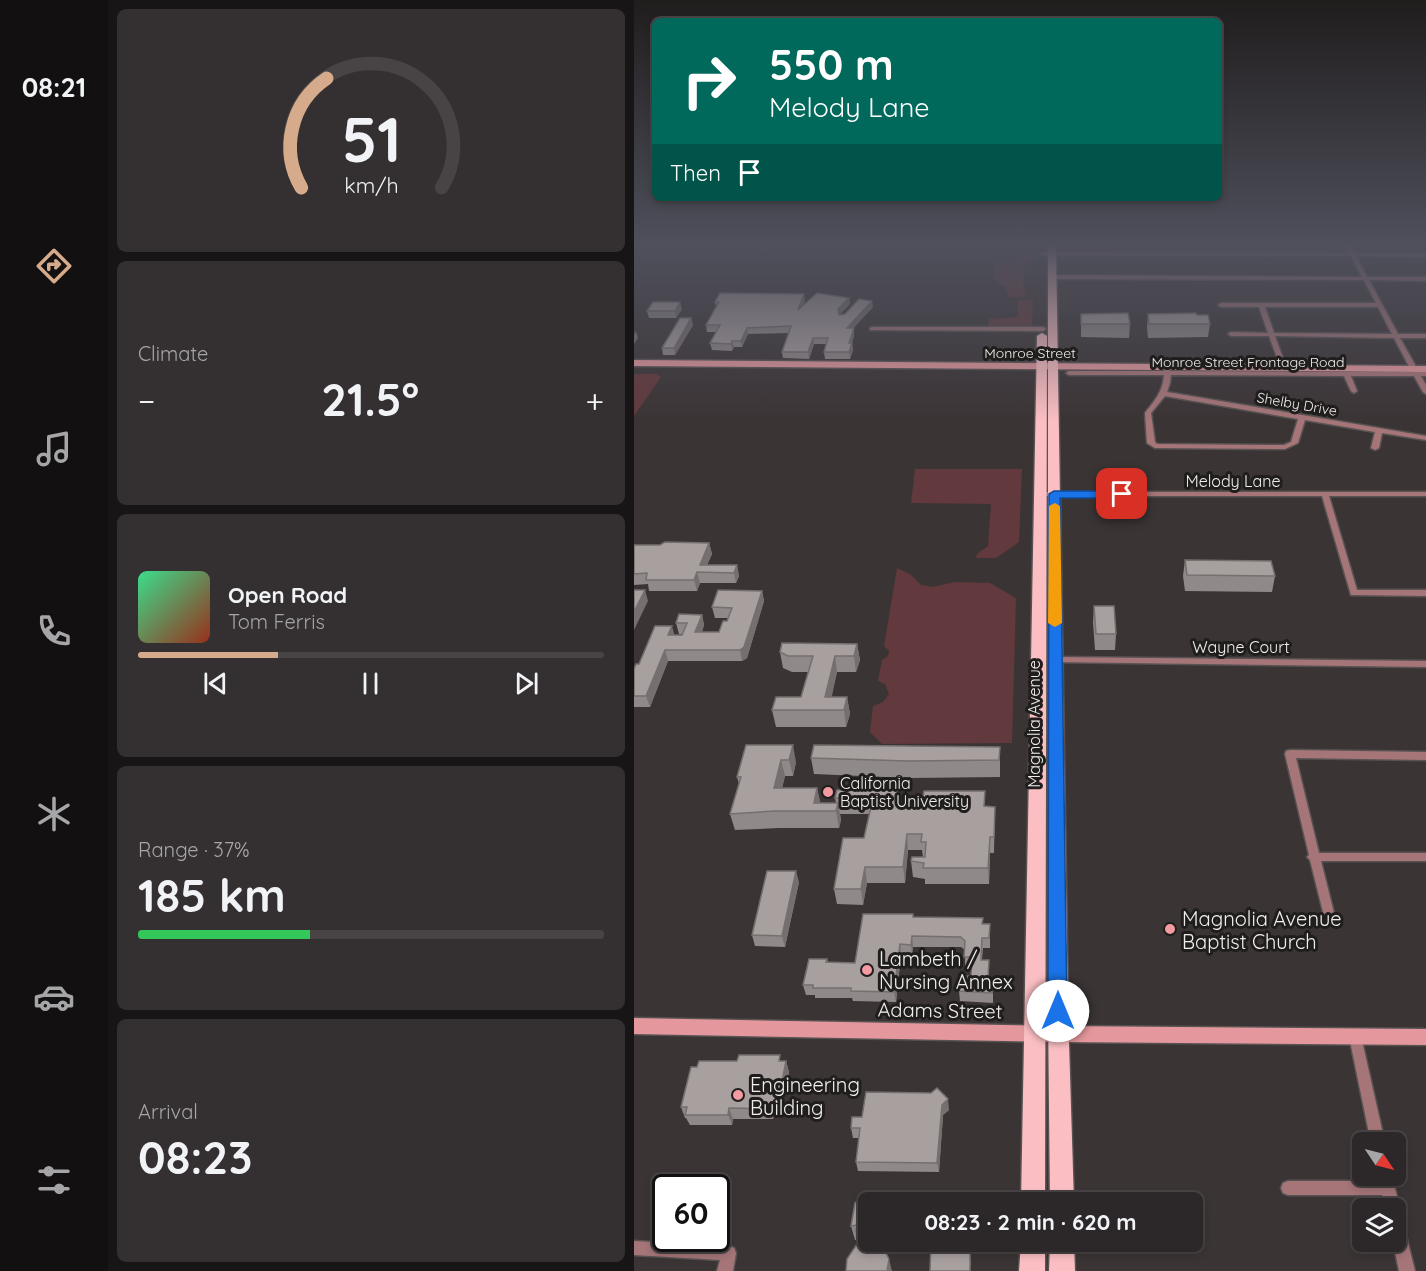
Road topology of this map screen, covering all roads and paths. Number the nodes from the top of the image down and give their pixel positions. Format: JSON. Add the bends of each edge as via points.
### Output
{"nodes":[{"id":1,"x":1044,"y":303,"type":"edge"},
{"id":2,"x":1051,"y":303,"type":"edge"},
{"id":3,"x":1221,"y":305,"type":"dead end"},
{"id":4,"x":1261,"y":305,"type":"junction"},
{"id":5,"x":1380,"y":305,"type":"joint"},
{"id":6,"x":871,"y":328,"type":"dead end"},
{"id":7,"x":1042,"y":329,"type":"junction"},
{"id":8,"x":1231,"y":334,"type":"dead end"},
{"id":9,"x":1271,"y":334,"type":"junction"},
{"id":10,"x":1396,"y":336,"type":"junction"},
{"id":11,"x":1426,"y":336,"type":"edge"},
{"id":12,"x":634,"y":363,"type":"edge"},
{"id":13,"x":1047,"y":367,"type":"junction"},
{"id":14,"x":1283,"y":367,"type":"junction"},
{"id":15,"x":1426,"y":369,"type":"edge"},
{"id":16,"x":1168,"y":370,"type":"junction"},
{"id":17,"x":1415,"y":372,"type":"junction"},
{"id":18,"x":1069,"y":373,"type":"dead end"},
{"id":19,"x":1347,"y":374,"type":"junction"},
{"id":20,"x":1426,"y":374,"type":"edge"},
{"id":21,"x":1354,"y":391,"type":"dead end"},
{"id":22,"x":1426,"y":392,"type":"edge"},
{"id":23,"x":1165,"y":394,"type":"junction"},
{"id":24,"x":1302,"y":417,"type":"junction"},
{"id":25,"x":1379,"y":430,"type":"junction"},
{"id":26,"x":1426,"y":438,"type":"edge"},
{"id":27,"x":1375,"y":448,"type":"dead end"},
{"id":28,"x":1048,"y":494,"type":"junction"},
{"id":29,"x":1426,"y":494,"type":"edge"},
{"id":30,"x":1325,"y":495,"type":"junction"},
{"id":31,"x":1426,"y":593,"type":"edge"},
{"id":32,"x":1048,"y":660,"type":"junction"},
{"id":33,"x":1426,"y":664,"type":"edge"},
{"id":34,"x":1426,"y":756,"type":"edge"},
{"id":35,"x":1312,"y":857,"type":"junction"},
{"id":36,"x":1426,"y":857,"type":"edge"},
{"id":37,"x":1328,"y":913,"type":"dead end"},
{"id":38,"x":634,"y":1026,"type":"edge"},
{"id":39,"x":1047,"y":1034,"type":"junction"},
{"id":40,"x":1355,"y":1036,"type":"junction"},
{"id":41,"x":1426,"y":1037,"type":"edge"},
{"id":42,"x":1376,"y":1132,"type":"edge"},
{"id":43,"x":1352,"y":1184,"type":"edge"},
{"id":44,"x":1288,"y":1188,"type":"dead end"},
{"id":45,"x":1034,"y":1192,"type":"edge"},
{"id":46,"x":1061,"y":1192,"type":"edge"},
{"id":47,"x":634,"y":1248,"type":"edge"},
{"id":48,"x":1033,"y":1252,"type":"edge"},
{"id":49,"x":1062,"y":1252,"type":"edge"},
{"id":50,"x":1403,"y":1252,"type":"edge"},
{"id":51,"x":726,"y":1271,"type":"edge"},
{"id":52,"x":1032,"y":1271,"type":"edge"},
{"id":53,"x":1062,"y":1271,"type":"edge"},
{"id":54,"x":1407,"y":1271,"type":"edge"}],
"edges":[{"from":1,"to":7,"type":"main road","name":"Magnolia Avenue"},
{"from":2,"to":13,"type":"main road","name":"Magnolia Avenue"},
{"from":3,"to":4,"type":"street"},
{"from":4,"to":5,"type":"street"},
{"from":4,"to":9,"type":"street"},
{"from":5,"to":10,"type":"street"},
{"from":6,"to":7,"type":"street"},
{"from":7,"to":13,"type":"main road","name":"Magnolia Avenue"},
{"from":8,"to":9,"type":"street"},
{"from":9,"to":10,"type":"street"},
{"from":9,"to":14,"type":"street"},
{"from":10,"to":11,"type":"street"},
{"from":10,"to":17,"type":"street"},
{"from":12,"to":13,"type":"main road","name":"Monroe Street"},
{"from":13,"to":16,"type":"main road","name":"Monroe Street"},
{"from":13,"to":28,"type":"main road","name":"Magnolia Avenue"},
{"from":14,"to":16,"type":"main road","name":"Monroe Street"},
{"from":14,"to":17,"type":"main road","name":"Monroe Street"},
{"from":15,"to":17,"type":"main road","name":"Monroe Street"},
{"from":16,"to":18,"type":"street","name":"Monroe Street Frontage Road"},
{"from":16,"to":19,"type":"street","name":"Monroe Street Frontage Road"},
{"from":16,"to":23,"type":"street"},
{"from":17,"to":19,"type":"street","name":"Monroe Street Frontage Road"},
{"from":17,"to":20,"type":"street","name":"Monroe Street Frontage Road"},
{"from":17,"to":22,"type":"street"},
{"from":19,"to":21,"type":"street"},
{"from":23,"to":24,"type":"street","name":"Shelby Drive"},
{"from":23,"to":24,"type":"street","via":[[1148,414],[1151,443],[1155,446],[1285,447],[1294,443]]},
{"from":24,"to":25,"type":"street","name":"Shelby Drive"},
{"from":25,"to":26,"type":"street","name":"Shelby Drive"},
{"from":25,"to":27,"type":"street"},
{"from":28,"to":30,"type":"street","name":"Melody Lane"},
{"from":28,"to":32,"type":"main road","name":"Magnolia Avenue"},
{"from":29,"to":30,"type":"street","name":"Melody Lane"},
{"from":30,"to":31,"type":"street","via":[[1354,593]]},
{"from":32,"to":33,"type":"street","name":"Wayne Court"},
{"from":32,"to":39,"type":"main road","name":"Magnolia Avenue"},
{"from":34,"to":35,"type":"street","via":[[1290,754]]},
{"from":35,"to":36,"type":"street"},
{"from":35,"to":37,"type":"street"},
{"from":38,"to":39,"type":"main road","name":"Adams Street"},
{"from":39,"to":40,"type":"main road","name":"Adams Street"},
{"from":39,"to":45,"type":"main road","name":"Magnolia Avenue"},
{"from":39,"to":46,"type":"main road","name":"Magnolia Avenue"},
{"from":40,"to":41,"type":"main road","name":"Adams Street"},
{"from":40,"to":42,"type":"street"},
{"from":43,"to":44,"type":"street"},
{"from":47,"to":51,"type":"street","via":[[729,1253]]},
{"from":48,"to":52,"type":"main road"},
{"from":49,"to":53,"type":"main road"},
{"from":50,"to":54,"type":"street"}]}
